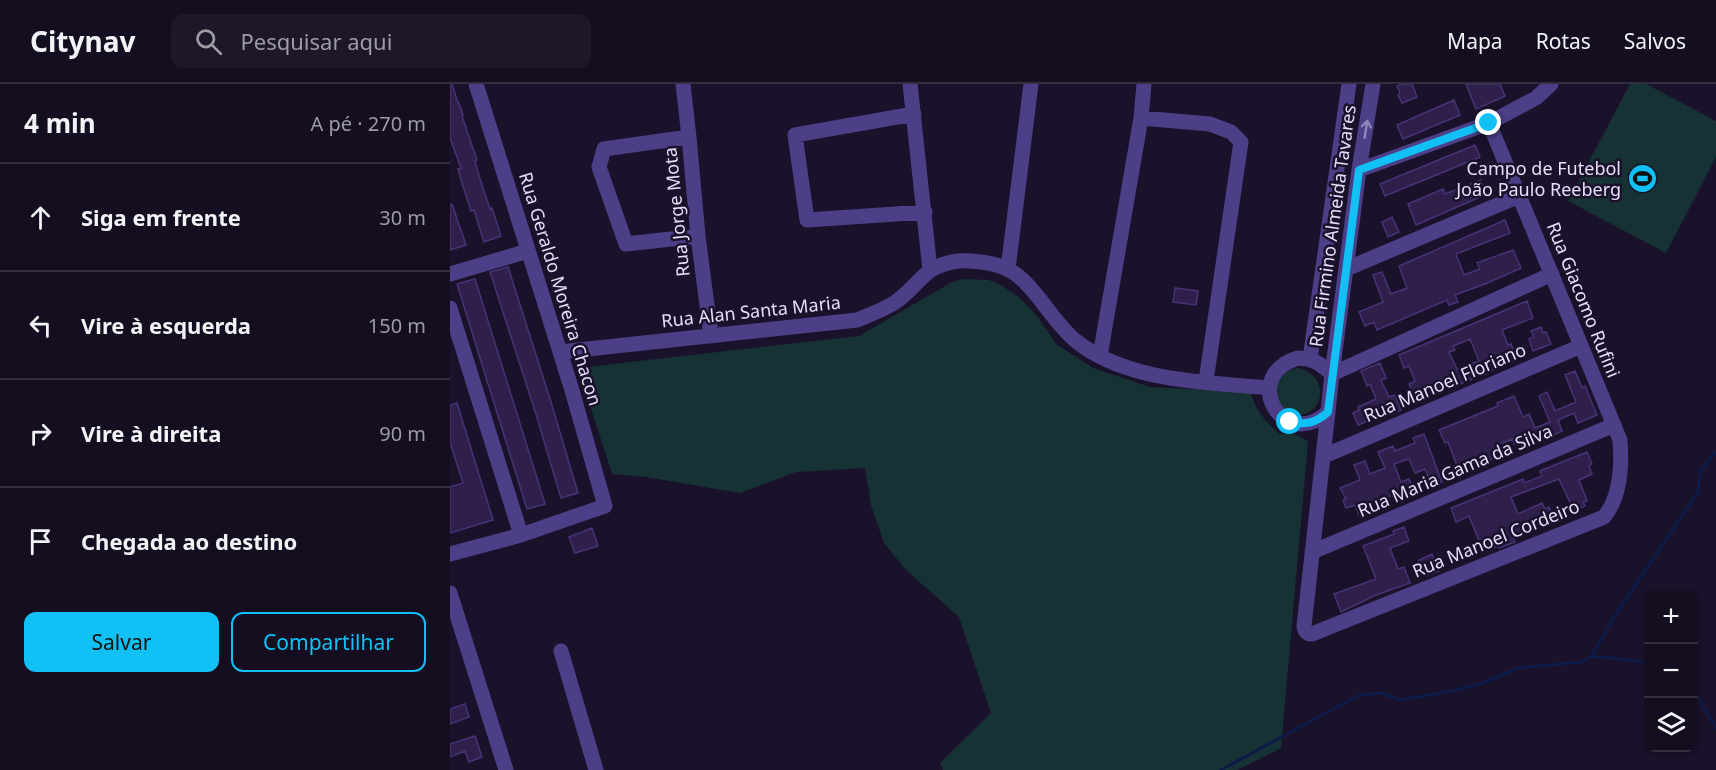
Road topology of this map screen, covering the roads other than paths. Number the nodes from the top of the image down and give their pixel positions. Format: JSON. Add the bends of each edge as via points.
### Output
{"nodes":[{"id":1,"x":476,"y":84,"type":"edge"},
{"id":2,"x":683,"y":84,"type":"edge"},
{"id":3,"x":910,"y":84,"type":"edge"},
{"id":4,"x":1031,"y":84,"type":"edge"},
{"id":5,"x":1144,"y":84,"type":"edge"},
{"id":6,"x":1349,"y":84,"type":"edge"},
{"id":7,"x":1373,"y":84,"type":"edge"},
{"id":8,"x":1551,"y":84,"type":"edge"},
{"id":9,"x":914,"y":114,"type":"junction"},
{"id":10,"x":1141,"y":118,"type":"junction"},
{"id":11,"x":1489,"y":123,"type":"junction"},
{"id":12,"x":689,"y":137,"type":"junction"},
{"id":13,"x":1359,"y":170,"type":"junction"},
{"id":14,"x":1519,"y":196,"type":"junction"},
{"id":15,"x":925,"y":212,"type":"junction"},
{"id":16,"x":698,"y":237,"type":"junction"},
{"id":17,"x":528,"y":250,"type":"junction"},
{"id":18,"x":1008,"y":269,"type":"junction"},
{"id":19,"x":1346,"y":269,"type":"junction"},
{"id":20,"x":930,"y":270,"type":"junction"},
{"id":21,"x":450,"y":274,"type":"edge"},
{"id":22,"x":1552,"y":274,"type":"junction"},
{"id":23,"x":450,"y":308,"type":"edge"},
{"id":24,"x":711,"y":336,"type":"junction"},
{"id":25,"x":1581,"y":346,"type":"junction"},
{"id":26,"x":560,"y":352,"type":"junction"},
{"id":27,"x":1100,"y":356,"type":"junction"},
{"id":28,"x":1310,"y":359,"type":"junction"},
{"id":29,"x":1332,"y":374,"type":"junction"},
{"id":30,"x":1206,"y":381,"type":"junction"},
{"id":31,"x":1269,"y":388,"type":"junction"},
{"id":32,"x":1328,"y":412,"type":"junction"},
{"id":33,"x":1614,"y":424,"type":"junction"},
{"id":34,"x":1324,"y":456,"type":"junction"},
{"id":35,"x":521,"y":535,"type":"junction"},
{"id":36,"x":1312,"y":552,"type":"junction"},
{"id":37,"x":450,"y":554,"type":"edge"},
{"id":38,"x":450,"y":593,"type":"edge"},
{"id":39,"x":1312,"y":634,"type":"joint"},
{"id":40,"x":561,"y":651,"type":"dead end"},
{"id":41,"x":506,"y":770,"type":"edge"},
{"id":42,"x":596,"y":770,"type":"edge"}],
"edges":[{"from":1,"to":17,"type":"street","name":"Rua Geraldo Moreira Chacon"},
{"from":2,"to":12,"type":"street","name":"Rua Jorge Mota"},
{"from":3,"to":9,"type":"street"},
{"from":4,"to":18,"type":"street"},
{"from":5,"to":10,"type":"street"},
{"from":6,"to":28,"type":"street","name":"Rua Firmino Almeida Tavares"},
{"from":13,"to":7,"type":"street","name":"Rua Firmino Almeida Tavares","one_way":true},
{"from":8,"to":11,"type":"street","via":[[1536,98]]},
{"from":9,"to":15,"type":"street"},
{"from":9,"to":15,"type":"street","via":[[795,135],[807,220]]},
{"from":10,"to":27,"type":"street"},
{"from":10,"to":30,"type":"street","via":[[1210,124],[1231,132],[1241,142]]},
{"from":11,"to":13,"type":"street"},
{"from":11,"to":14,"type":"street","name":"Rua Giacomo Rufini"},
{"from":12,"to":16,"type":"street","name":"Rua Jorge Mota"},
{"from":12,"to":16,"type":"street","via":[[604,149],[599,167],[626,244]]},
{"from":13,"to":19,"type":"street","name":"Rua Firmino Almeida Tavares"},
{"from":14,"to":19,"type":"street"},
{"from":14,"to":22,"type":"street","name":"Rua Giacomo Rufini"},
{"from":15,"to":20,"type":"street"},
{"from":16,"to":24,"type":"street","name":"Rua Jorge Mota"},
{"from":17,"to":21,"type":"street"},
{"from":17,"to":26,"type":"street","name":"Rua Geraldo Moreira Chacon"},
{"from":18,"to":20,"type":"street","via":[[960,261]]},
{"from":18,"to":27,"type":"street","via":[[1066,332]]},
{"from":19,"to":29,"type":"street","name":"Rua Firmino Almeida Tavares"},
{"from":20,"to":24,"type":"street","name":"Rua Alan Santa Maria","via":[[895,303],[857,320]]},
{"from":22,"to":25,"type":"street","name":"Rua Giacomo Rufini"},
{"from":22,"to":29,"type":"street"},
{"from":23,"to":35,"type":"street"},
{"from":24,"to":26,"type":"street","name":"Rua Alan Santa Maria"},
{"from":25,"to":33,"type":"street","name":"Rua Giacomo Rufini"},
{"from":25,"to":34,"type":"street","name":"Rua Manoel Floriano"},
{"from":26,"to":35,"type":"street","name":"Rua Geraldo Moreira Chacon","via":[[605,506]]},
{"from":27,"to":30,"type":"street","via":[[1146,374]]},
{"from":28,"to":29,"type":"street","name":"Rua Firmino Almeida Tavares"},
{"from":28,"to":31,"type":"street","name":"Rua Firmino Almeida Tavares","via":[[1287,361],[1278,368]]},
{"from":29,"to":32,"type":"street","name":"Rua Firmino Almeida Tavares"},
{"from":30,"to":31,"type":"street"},
{"from":31,"to":32,"type":"street","via":[[1274,409],[1290,422],[1311,423]]},
{"from":32,"to":34,"type":"street","name":"Rua Firmino Almeida Tavares"},
{"from":33,"to":36,"type":"street","name":"Rua Maria Gama da Silva"},
{"from":33,"to":39,"type":"street","name":"Rua Manoel Cordeiro","via":[[1620,440],[1621,462],[1613,501],[1604,517]]},
{"from":34,"to":36,"type":"street","name":"Rua Firmino Almeida Tavares"},
{"from":35,"to":37,"type":"street"},
{"from":36,"to":39,"type":"street","name":"Rua Firmino Almeida Tavares","via":[[1304,626]]},
{"from":38,"to":41,"type":"street"},
{"from":40,"to":42,"type":"street"}]}
